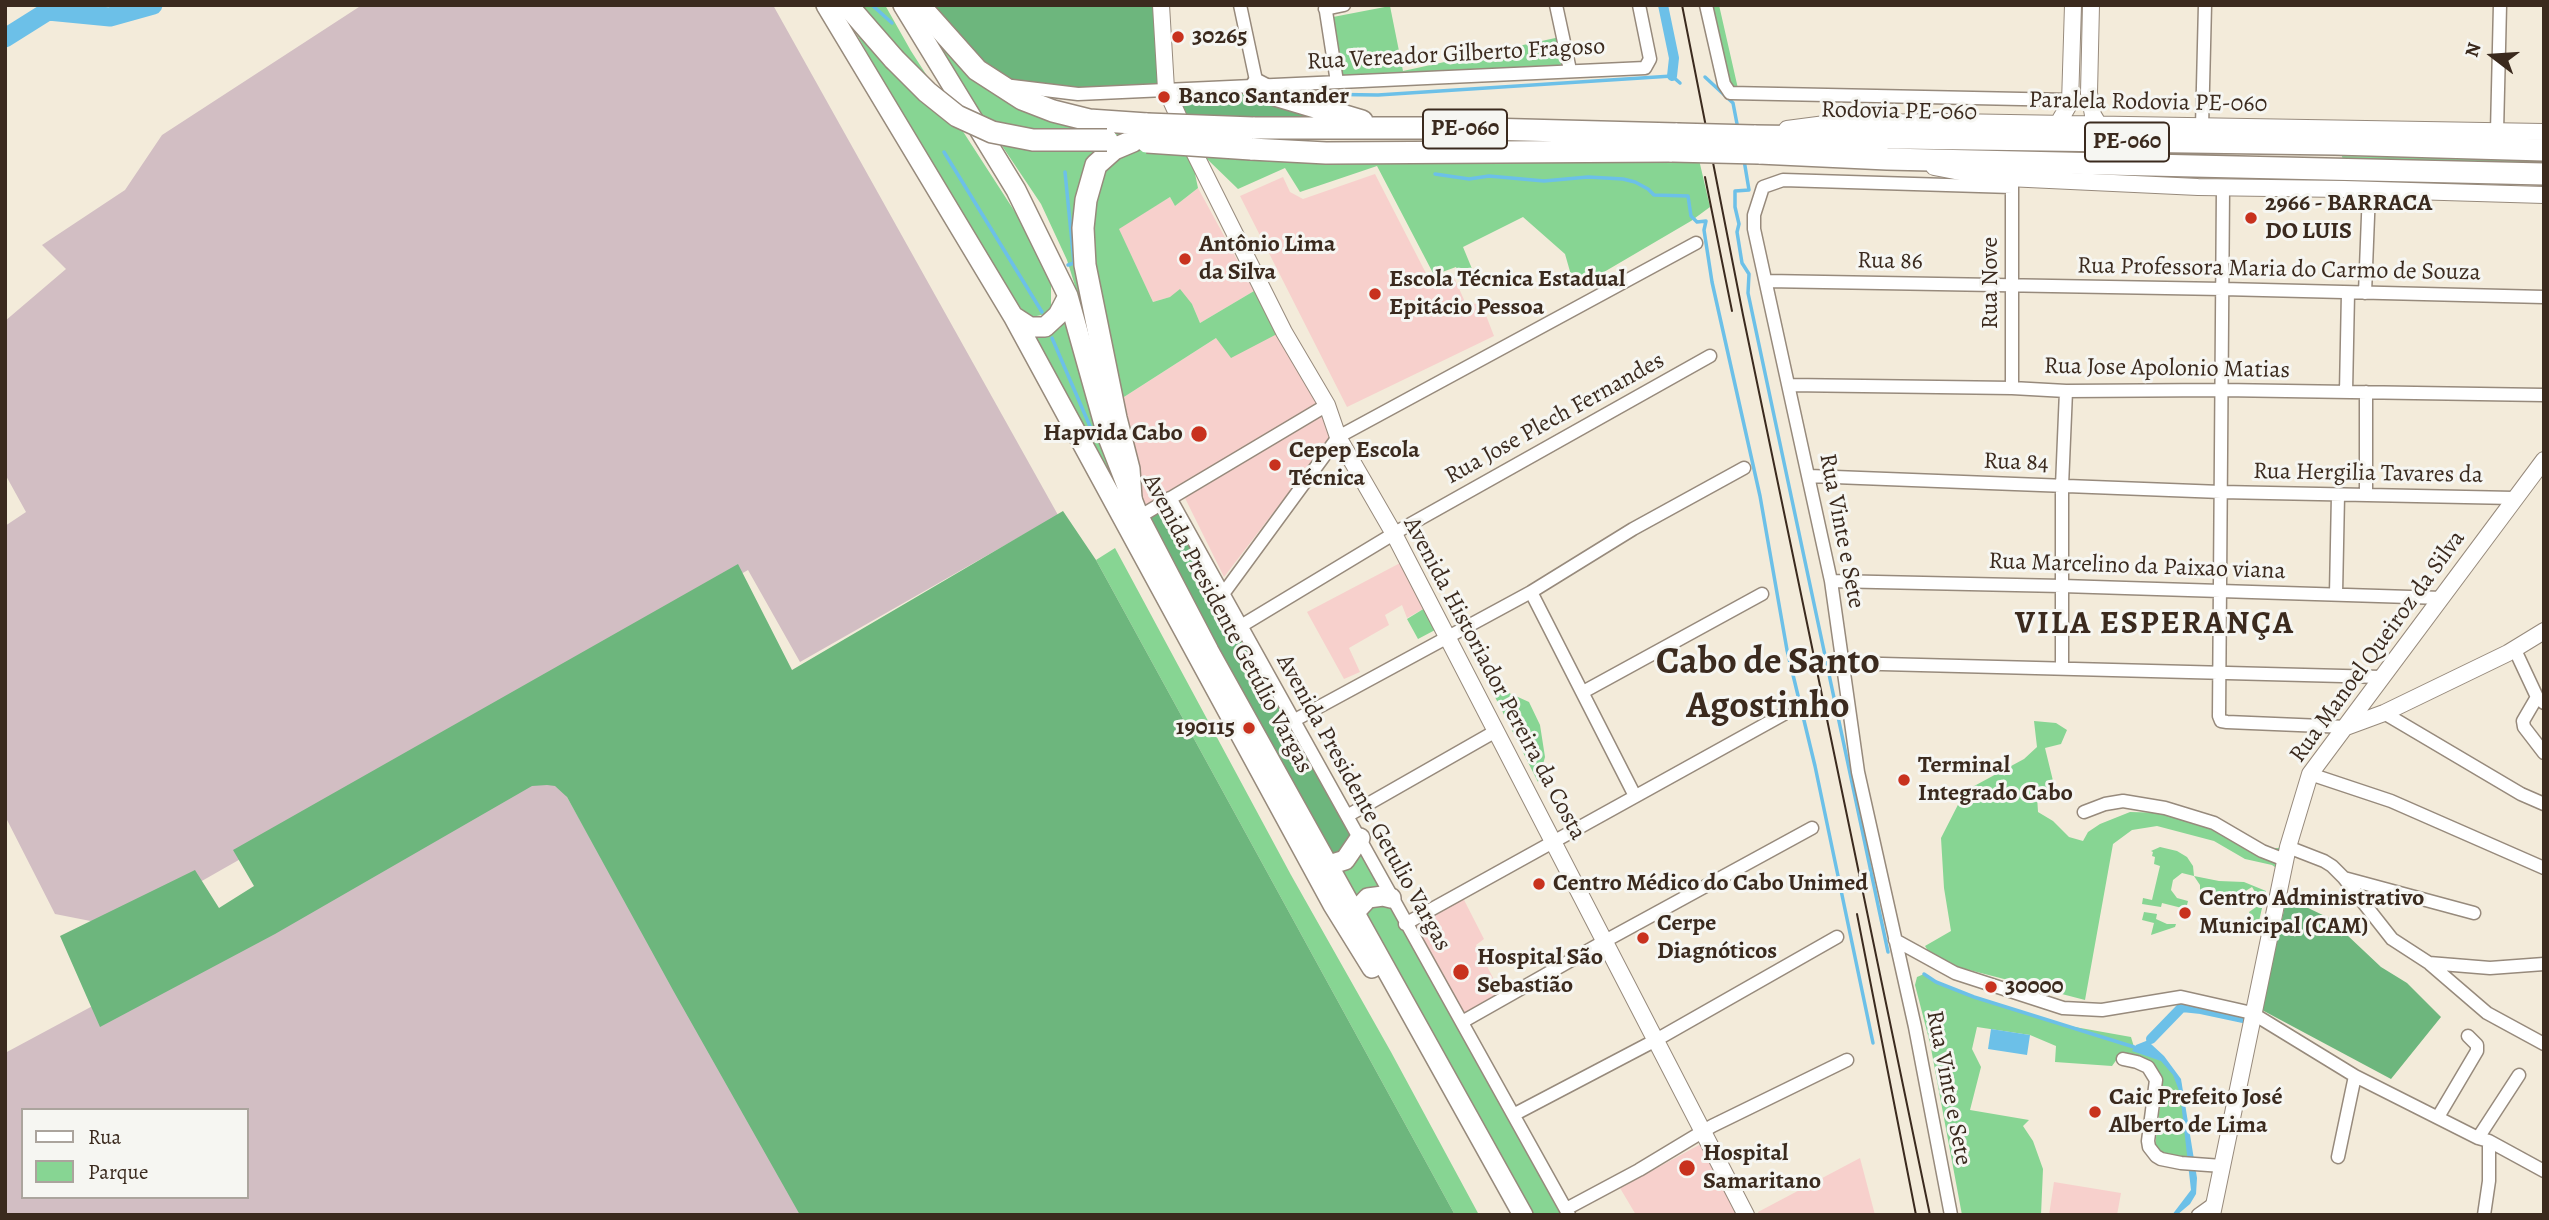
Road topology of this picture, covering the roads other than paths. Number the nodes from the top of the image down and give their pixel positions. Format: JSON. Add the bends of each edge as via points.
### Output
{"nodes":[{"id":1,"x":827,"y":5,"type":"edge"},
{"id":2,"x":847,"y":5,"type":"edge"},
{"id":3,"x":903,"y":5,"type":"edge"},
{"id":4,"x":1161,"y":5,"type":"edge"},
{"id":5,"x":1240,"y":5,"type":"edge"},
{"id":6,"x":1343,"y":5,"type":"edge"},
{"id":7,"x":1556,"y":5,"type":"edge"},
{"id":8,"x":1639,"y":5,"type":"edge"},
{"id":9,"x":1706,"y":5,"type":"edge"},
{"id":10,"x":2073,"y":5,"type":"edge"},
{"id":11,"x":2091,"y":5,"type":"edge"},
{"id":12,"x":2205,"y":5,"type":"edge"},
{"id":13,"x":2500,"y":5,"type":"edge"},
{"id":14,"x":1325,"y":7,"type":"edge"},
{"id":15,"x":923,"y":10,"type":"edge"},
{"id":16,"x":1570,"y":70,"type":"junction"},
{"id":17,"x":1337,"y":82,"type":"junction"},
{"id":18,"x":1257,"y":85,"type":"junction"},
{"id":19,"x":1166,"y":89,"type":"junction"},
{"id":20,"x":1971,"y":100,"type":"junction"},
{"id":21,"x":2070,"y":100,"type":"junction"},
{"id":22,"x":1975,"y":123,"type":"junction"},
{"id":23,"x":2057,"y":125,"type":"junction"},
{"id":24,"x":2099,"y":125,"type":"junction"},
{"id":25,"x":2202,"y":127,"type":"junction"},
{"id":26,"x":1387,"y":128,"type":"junction"},
{"id":27,"x":2497,"y":132,"type":"junction"},
{"id":28,"x":2544,"y":132,"type":"edge"},
{"id":29,"x":1142,"y":136,"type":"junction"},
{"id":30,"x":2341,"y":136,"type":"junction"},
{"id":31,"x":1252,"y":139,"type":"junction"},
{"id":32,"x":1675,"y":143,"type":"junction"},
{"id":33,"x":1756,"y":144,"type":"junction"},
{"id":34,"x":2544,"y":150,"type":"edge"},
{"id":35,"x":1887,"y":159,"type":"junction"},
{"id":36,"x":2335,"y":169,"type":"junction"},
{"id":37,"x":2544,"y":174,"type":"edge"},
{"id":38,"x":2012,"y":182,"type":"junction"},
{"id":39,"x":2223,"y":188,"type":"junction"},
{"id":40,"x":2344,"y":189,"type":"junction"},
{"id":41,"x":2369,"y":191,"type":"junction"},
{"id":42,"x":2544,"y":195,"type":"edge"},
{"id":43,"x":1696,"y":243,"type":"dead end"},
{"id":44,"x":1767,"y":281,"type":"junction"},
{"id":45,"x":2013,"y":285,"type":"junction"},
{"id":46,"x":2223,"y":289,"type":"junction"},
{"id":47,"x":2348,"y":293,"type":"junction"},
{"id":48,"x":2365,"y":293,"type":"junction"},
{"id":49,"x":1068,"y":296,"type":"junction"},
{"id":50,"x":2544,"y":298,"type":"edge"},
{"id":51,"x":1013,"y":316,"type":"junction"},
{"id":52,"x":1710,"y":356,"type":"dead end"},
{"id":53,"x":1789,"y":385,"type":"junction"},
{"id":54,"x":2012,"y":388,"type":"junction"},
{"id":55,"x":2222,"y":390,"type":"junction"},
{"id":56,"x":2066,"y":391,"type":"junction"},
{"id":57,"x":2346,"y":392,"type":"junction"},
{"id":58,"x":2366,"y":392,"type":"junction"},
{"id":59,"x":2544,"y":395,"type":"edge"},
{"id":60,"x":1327,"y":405,"type":"junction"},
{"id":61,"x":1338,"y":437,"type":"junction"},
{"id":62,"x":2543,"y":462,"type":"edge"},
{"id":63,"x":1744,"y":468,"type":"dead end"},
{"id":64,"x":1809,"y":476,"type":"junction"},
{"id":65,"x":2062,"y":486,"type":"junction"},
{"id":66,"x":2221,"y":492,"type":"junction"},
{"id":67,"x":2338,"y":495,"type":"junction"},
{"id":68,"x":2365,"y":495,"type":"junction"},
{"id":69,"x":1170,"y":498,"type":"junction"},
{"id":70,"x":2514,"y":498,"type":"junction"},
{"id":71,"x":1135,"y":508,"type":"junction"},
{"id":72,"x":1394,"y":534,"type":"junction"},
{"id":73,"x":1831,"y":581,"type":"junction"},
{"id":74,"x":2062,"y":586,"type":"junction"},
{"id":75,"x":2220,"y":591,"type":"junction"},
{"id":76,"x":1531,"y":592,"type":"junction"},
{"id":77,"x":1223,"y":594,"type":"junction"},
{"id":78,"x":1762,"y":594,"type":"dead end"},
{"id":79,"x":2336,"y":594,"type":"junction"},
{"id":80,"x":2442,"y":598,"type":"junction"},
{"id":81,"x":1241,"y":626,"type":"junction"},
{"id":82,"x":2544,"y":631,"type":"edge"},
{"id":83,"x":1446,"y":639,"type":"junction"},
{"id":84,"x":2515,"y":650,"type":"junction"},
{"id":85,"x":1844,"y":663,"type":"junction"},
{"id":86,"x":2062,"y":667,"type":"junction"},
{"id":87,"x":2219,"y":673,"type":"junction"},
{"id":88,"x":2382,"y":677,"type":"junction"},
{"id":89,"x":1583,"y":692,"type":"junction"},
{"id":90,"x":2540,"y":700,"type":"edge"},
{"id":91,"x":2388,"y":710,"type":"junction"},
{"id":92,"x":1784,"y":714,"type":"dead end"},
{"id":93,"x":1293,"y":721,"type":"junction"},
{"id":94,"x":2346,"y":727,"type":"junction"},
{"id":95,"x":1496,"y":731,"type":"junction"},
{"id":96,"x":2544,"y":753,"type":"edge"},
{"id":97,"x":2310,"y":774,"type":"junction"},
{"id":98,"x":1635,"y":796,"type":"junction"},
{"id":99,"x":2544,"y":804,"type":"edge"},
{"id":100,"x":2084,"y":812,"type":"dead end"},
{"id":101,"x":1347,"y":816,"type":"junction"},
{"id":102,"x":1812,"y":828,"type":"dead end"},
{"id":103,"x":1360,"y":838,"type":"junction"},
{"id":104,"x":1553,"y":842,"type":"junction"},
{"id":105,"x":2286,"y":853,"type":"junction"},
{"id":106,"x":1329,"y":865,"type":"junction"},
{"id":107,"x":2544,"y":868,"type":"edge"},
{"id":108,"x":2344,"y":878,"type":"junction"},
{"id":109,"x":1391,"y":898,"type":"junction"},
{"id":110,"x":1333,"y":905,"type":"junction"},
{"id":111,"x":1355,"y":912,"type":"junction"},
{"id":112,"x":2474,"y":913,"type":"dead end"},
{"id":113,"x":1405,"y":924,"type":"junction"},
{"id":114,"x":1837,"y":937,"type":"dead end"},
{"id":115,"x":1895,"y":940,"type":"junction"},
{"id":116,"x":1605,"y":941,"type":"junction"},
{"id":117,"x":2429,"y":963,"type":"junction"},
{"id":118,"x":2544,"y":964,"type":"edge"},
{"id":119,"x":2252,"y":1013,"type":"junction"},
{"id":120,"x":1462,"y":1022,"type":"junction"},
{"id":121,"x":2468,"y":1036,"type":"dead end"},
{"id":122,"x":1656,"y":1040,"type":"junction"},
{"id":123,"x":2544,"y":1044,"type":"edge"},
{"id":124,"x":2123,"y":1059,"type":"dead end"},
{"id":125,"x":1847,"y":1060,"type":"dead end"},
{"id":126,"x":2519,"y":1075,"type":"dead end"},
{"id":127,"x":2355,"y":1076,"type":"junction"},
{"id":128,"x":1515,"y":1114,"type":"junction"},
{"id":129,"x":2438,"y":1116,"type":"junction"},
{"id":130,"x":1705,"y":1132,"type":"junction"},
{"id":131,"x":2484,"y":1140,"type":"junction"},
{"id":132,"x":2338,"y":1157,"type":"dead end"},
{"id":133,"x":2222,"y":1166,"type":"junction"},
{"id":134,"x":2544,"y":1171,"type":"edge"},
{"id":135,"x":2212,"y":1210,"type":"edge"},
{"id":136,"x":1567,"y":1212,"type":"edge"},
{"id":137,"x":1512,"y":1215,"type":"edge"},
{"id":138,"x":1523,"y":1215,"type":"edge"},
{"id":139,"x":1746,"y":1215,"type":"edge"},
{"id":140,"x":1951,"y":1215,"type":"edge"},
{"id":141,"x":2198,"y":1215,"type":"edge"},
{"id":142,"x":2484,"y":1215,"type":"edge"}],
"edges":[{"from":1,"to":51,"type":"main road","name":"Avenida Presidente Getúlio Vargas"},
{"from":2,"to":29,"type":"highway","number":"PE-060","bridge":true,"via":[[928,92],[957,116],[992,132],[1033,140]]},
{"from":3,"to":49,"type":"main road","name":"Avenida Presidente Getúlio Vargas","via":[[1016,190]]},
{"from":4,"to":19,"type":"street"},
{"from":5,"to":18,"type":"street"},
{"from":6,"to":14,"type":"street"},
{"from":7,"to":16,"type":"street"},
{"from":8,"to":16,"type":"street","name":"Rua Vereador Gilberto Fragoso","via":[[1650,58],[1645,68]]},
{"from":9,"to":20,"type":"street","via":[[1730,93]]},
{"from":10,"to":21,"type":"street"},
{"from":11,"to":24,"type":"street","via":[[2089,93]]},
{"from":12,"to":25,"type":"street"},
{"from":13,"to":27,"type":"street"},
{"from":14,"to":17,"type":"street"},
{"from":15,"to":19,"type":"street","name":"Rua Vereador Gilberto Fragoso","via":[[1016,88],[1079,94]]},
{"from":15,"to":29,"type":"highway","number":"PE-060","via":[[976,70],[1022,99]]},
{"from":16,"to":17,"type":"street","name":"Rua Vereador Gilberto Fragoso"},
{"from":17,"to":18,"type":"street","name":"Rua Vereador Gilberto Fragoso"},
{"from":18,"to":19,"type":"street","name":"Rua Vereador Gilberto Fragoso"},
{"from":18,"to":26,"type":"highway","via":[[1278,96]]},
{"from":19,"to":60,"type":"street","name":"Avenida Historiador Pereira da Costa","via":[[1284,332]]},
{"from":20,"to":21,"type":"street"},
{"from":20,"to":22,"type":"street"},
{"from":21,"to":23,"type":"street"},
{"from":22,"to":23,"type":"street","name":"Paralela Rodovia PE-060","number":"PE-060"},
{"from":22,"to":33,"type":"street","name":"Paralela Rodovia PE-060","number":"PE-060","via":[[1833,123]]},
{"from":23,"to":24,"type":"street","name":"Paralela Rodovia PE-060","number":"PE-060"},
{"from":24,"to":25,"type":"street","name":"Paralela Rodovia PE-060","number":"PE-060"},
{"from":25,"to":30,"type":"street","name":"Paralela Rodovia PE-060","number":"PE-060"},
{"from":26,"to":31,"type":"highway","name":"Rodovia PE-060","number":"PE-060"},
{"from":26,"to":32,"type":"highway","name":"Rodovia PE-060","number":"PE-060"},
{"from":27,"to":28,"type":"street","name":"Paralela Rodovia PE-060","number":"PE-060"},
{"from":27,"to":30,"type":"street","name":"Paralela Rodovia PE-060","number":"PE-060"},
{"from":29,"to":31,"type":"highway","number":"PE-060","bridge":true},
{"from":29,"to":71,"type":"highway","via":[[1114,149],[1096,165],[1083,228],[1087,278]]},
{"from":30,"to":33,"type":"highway","name":"Rodovia PE-060","number":"PE-060"},
{"from":30,"to":34,"type":"highway","name":"Rodovia PE-060","number":"PE-060"},
{"from":30,"to":36,"type":"street"},
{"from":31,"to":32,"type":"highway","number":"PE-060","via":[[1326,153]]},
{"from":32,"to":33,"type":"highway","name":"Rodovia PE-060","number":"PE-060","bridge":true},
{"from":33,"to":35,"type":"highway","number":"PE-060"},
{"from":35,"to":36,"type":"highway","name":"Rodovia PE-060","number":"PE-060"},
{"from":35,"to":38,"type":"street","number":"PE-060"},
{"from":36,"to":37,"type":"highway","name":"Rodovia PE-060","number":"PE-060"},
{"from":36,"to":40,"type":"street"},
{"from":38,"to":39,"type":"street","number":"PE-060"},
{"from":38,"to":44,"type":"street","name":"Rua Vinte e Sete","via":[[1783,180],[1763,187],[1754,229]]},
{"from":38,"to":45,"type":"street","name":"Rua Nove"},
{"from":39,"to":40,"type":"street","number":"PE-060"},
{"from":39,"to":46,"type":"street"},
{"from":40,"to":41,"type":"street","number":"PE-060"},
{"from":41,"to":42,"type":"street","number":"PE-060"},
{"from":41,"to":48,"type":"street"},
{"from":43,"to":61,"type":"street"},
{"from":44,"to":45,"type":"street","name":"Rua 86"},
{"from":44,"to":53,"type":"street","name":"Rua Vinte e Sete"},
{"from":45,"to":46,"type":"street","name":"Rua Professora Maria do Carmo de Souza"},
{"from":45,"to":54,"type":"street","name":"Rua Nove"},
{"from":46,"to":47,"type":"street","name":"Rua Professora Maria do Carmo de Souza"},
{"from":46,"to":55,"type":"street"},
{"from":47,"to":48,"type":"street","name":"Rua Professora Maria do Carmo de Souza"},
{"from":47,"to":57,"type":"street"},
{"from":48,"to":50,"type":"street","name":"Rua Professora Maria do Carmo de Souza"},
{"from":49,"to":51,"type":"main road","via":[[1045,327],[1030,327]]},
{"from":49,"to":71,"type":"main road","name":"Avenida Presidente Getúlio Vargas","via":[[1099,410]]},
{"from":51,"to":110,"type":"main road","name":"Avenida Presidente Getúlio Vargas"},
{"from":52,"to":72,"type":"street","name":"Rua Jose Plech Fernandes"},
{"from":53,"to":54,"type":"street","name":"Rua Jose Apolonio Matias"},
{"from":53,"to":64,"type":"street","name":"Rua Vinte e Sete"},
{"from":54,"to":56,"type":"street","name":"Rua Jose Apolonio Matias"},
{"from":55,"to":56,"type":"street","name":"Rua Jose Apolonio Matias"},
{"from":55,"to":57,"type":"street","name":"Rua Jose Apolonio Matias"},
{"from":55,"to":66,"type":"street"},
{"from":56,"to":65,"type":"street"},
{"from":57,"to":58,"type":"street","name":"Rua Jose Apolonio Matias"},
{"from":58,"to":59,"type":"street","name":"Rua Jose Apolonio Matias"},
{"from":58,"to":68,"type":"street"},
{"from":60,"to":61,"type":"street","name":"Avenida Historiador Pereira da Costa"},
{"from":60,"to":69,"type":"street"},
{"from":61,"to":72,"type":"street","name":"Avenida Historiador Pereira da Costa"},
{"from":61,"to":77,"type":"street"},
{"from":62,"to":70,"type":"street","name":"Rua Manoel Queiroz da Silva"},
{"from":63,"to":76,"type":"street"},
{"from":64,"to":65,"type":"street","name":"Rua 84"},
{"from":64,"to":73,"type":"street","name":"Rua Vinte e Sete"},
{"from":65,"to":66,"type":"street","name":"Rua 84"},
{"from":65,"to":74,"type":"street"},
{"from":66,"to":67,"type":"street","name":"Rua Hergilia Tavares da"},
{"from":66,"to":75,"type":"street"},
{"from":67,"to":68,"type":"street","name":"Rua Hergilia Tavares da"},
{"from":67,"to":79,"type":"street"},
{"from":68,"to":70,"type":"street","name":"Rua Hergilia Tavares da"},
{"from":69,"to":71,"type":"street"},
{"from":69,"to":77,"type":"street","name":"Avenida Presidente Getulio Vargas"},
{"from":70,"to":80,"type":"street","name":"Rua Manoel Queiroz da Silva"},
{"from":71,"to":106,"type":"main road","name":"Avenida Presidente Getúlio Vargas"},
{"from":72,"to":81,"type":"street","name":"Rua Jose Plech Fernandes"},
{"from":72,"to":83,"type":"street","name":"Avenida Historiador Pereira da Costa"},
{"from":73,"to":74,"type":"street","name":"Rua Marcelino da Paixao viana"},
{"from":73,"to":85,"type":"street","name":"Rua Vinte e Sete"},
{"from":74,"to":75,"type":"street","name":"Rua Marcelino da Paixao viana"},
{"from":74,"to":86,"type":"street"},
{"from":75,"to":79,"type":"street","name":"Rua Marcelino da Paixao viana"},
{"from":75,"to":87,"type":"street"},
{"from":76,"to":83,"type":"street"},
{"from":76,"to":89,"type":"street"},
{"from":77,"to":81,"type":"street","name":"Avenida Presidente Getulio Vargas"},
{"from":78,"to":89,"type":"street"},
{"from":79,"to":80,"type":"street","name":"Rua Marcelino da Paixao viana"},
{"from":80,"to":88,"type":"street","name":"Rua Manoel Queiroz da Silva"},
{"from":81,"to":93,"type":"street","name":"Avenida Presidente Getulio Vargas"},
{"from":82,"to":84,"type":"street"},
{"from":83,"to":93,"type":"street"},
{"from":83,"to":95,"type":"street","name":"Avenida Historiador Pereira da Costa"},
{"from":84,"to":90,"type":"street"},
{"from":84,"to":91,"type":"street"},
{"from":85,"to":86,"type":"street"},
{"from":85,"to":115,"type":"street","name":"Rua Vinte e Sete","via":[[1858,772]]},
{"from":86,"to":87,"type":"street"},
{"from":87,"to":88,"type":"street"},
{"from":87,"to":94,"type":"street","via":[[2221,721]]},
{"from":88,"to":91,"type":"street","via":[[2379,692]]},
{"from":88,"to":94,"type":"street","name":"Rua Manoel Queiroz da Silva"},
{"from":89,"to":98,"type":"street"},
{"from":90,"to":96,"type":"street","via":[[2523,721]]},
{"from":91,"to":94,"type":"street"},
{"from":91,"to":99,"type":"street"},
{"from":92,"to":98,"type":"street"},
{"from":93,"to":101,"type":"street","name":"Avenida Presidente Getulio Vargas"},
{"from":94,"to":97,"type":"street","name":"Rua Manoel Queiroz da Silva"},
{"from":95,"to":101,"type":"street"},
{"from":95,"to":104,"type":"street","name":"Avenida Historiador Pereira da Costa"},
{"from":97,"to":105,"type":"street","name":"Rua Manoel Queiroz da Silva"},
{"from":97,"to":107,"type":"street","via":[[2391,801]]},
{"from":98,"to":104,"type":"street"},
{"from":100,"to":105,"type":"street","via":[[2123,801],[2165,808],[2214,822],[2262,850]]},
{"from":101,"to":103,"type":"street","name":"Avenida Presidente Getulio Vargas"},
{"from":102,"to":116,"type":"street"},
{"from":103,"to":106,"type":"main road","via":[[1345,860]]},
{"from":103,"to":109,"type":"street","name":"Avenida Presidente Getulio Vargas"},
{"from":104,"to":113,"type":"street"},
{"from":104,"to":116,"type":"street","name":"Avenida Historiador Pereira da Costa"},
{"from":105,"to":108,"type":"street","via":[[2324,861]]},
{"from":105,"to":119,"type":"street","name":"Rua Manoel Queiroz da Silva"},
{"from":106,"to":111,"type":"main road","name":"Avenida Presidente Getúlio Vargas"},
{"from":108,"to":112,"type":"street"},
{"from":108,"to":117,"type":"street","via":[[2392,939]]},
{"from":109,"to":111,"type":"main road","via":[[1368,898]]},
{"from":109,"to":113,"type":"street","name":"Avenida Presidente Getulio Vargas"},
{"from":110,"to":111,"type":"main road"},
{"from":110,"to":137,"type":"main road","name":"Avenida Presidente Getúlio Vargas","via":[[1399,1010]]},
{"from":111,"to":138,"type":"main road","name":"Avenida Presidente Getúlio Vargas"},
{"from":113,"to":120,"type":"street","name":"Avenida Presidente Getulio Vargas"},
{"from":114,"to":122,"type":"street"},
{"from":115,"to":119,"type":"street","via":[[1955,973],[2063,1008],[2102,1010],[2181,997]]},
{"from":115,"to":140,"type":"street","name":"Rua Vinte e Sete"},
{"from":116,"to":120,"type":"street"},
{"from":116,"to":122,"type":"street","name":"Avenida Historiador Pereira da Costa"},
{"from":117,"to":118,"type":"street","via":[[2490,968]]},
{"from":117,"to":123,"type":"street","via":[[2487,1013]]},
{"from":119,"to":127,"type":"street"},
{"from":119,"to":133,"type":"street","name":"Rua Manoel Queiroz da Silva"},
{"from":120,"to":128,"type":"street","name":"Avenida Presidente Getulio Vargas"},
{"from":121,"to":129,"type":"street","via":[[2477,1051]]},
{"from":122,"to":128,"type":"street"},
{"from":122,"to":130,"type":"street","name":"Avenida Historiador Pereira da Costa"},
{"from":124,"to":133,"type":"street","via":[[2148,1067],[2156,1080],[2149,1147],[2161,1159]]},
{"from":125,"to":130,"type":"street"},
{"from":126,"to":131,"type":"street"},
{"from":127,"to":129,"type":"street"},
{"from":127,"to":132,"type":"street"},
{"from":128,"to":136,"type":"street","name":"Avenida Presidente Getulio Vargas"},
{"from":129,"to":131,"type":"street"},
{"from":130,"to":136,"type":"street"},
{"from":130,"to":139,"type":"street","name":"Avenida Historiador Pereira da Costa"},
{"from":131,"to":134,"type":"street"},
{"from":131,"to":142,"type":"street","via":[[2489,1181]]},
{"from":133,"to":135,"type":"street","name":"Rua Manoel Queiroz da Silva"},
{"from":135,"to":141,"type":"street"}]}
